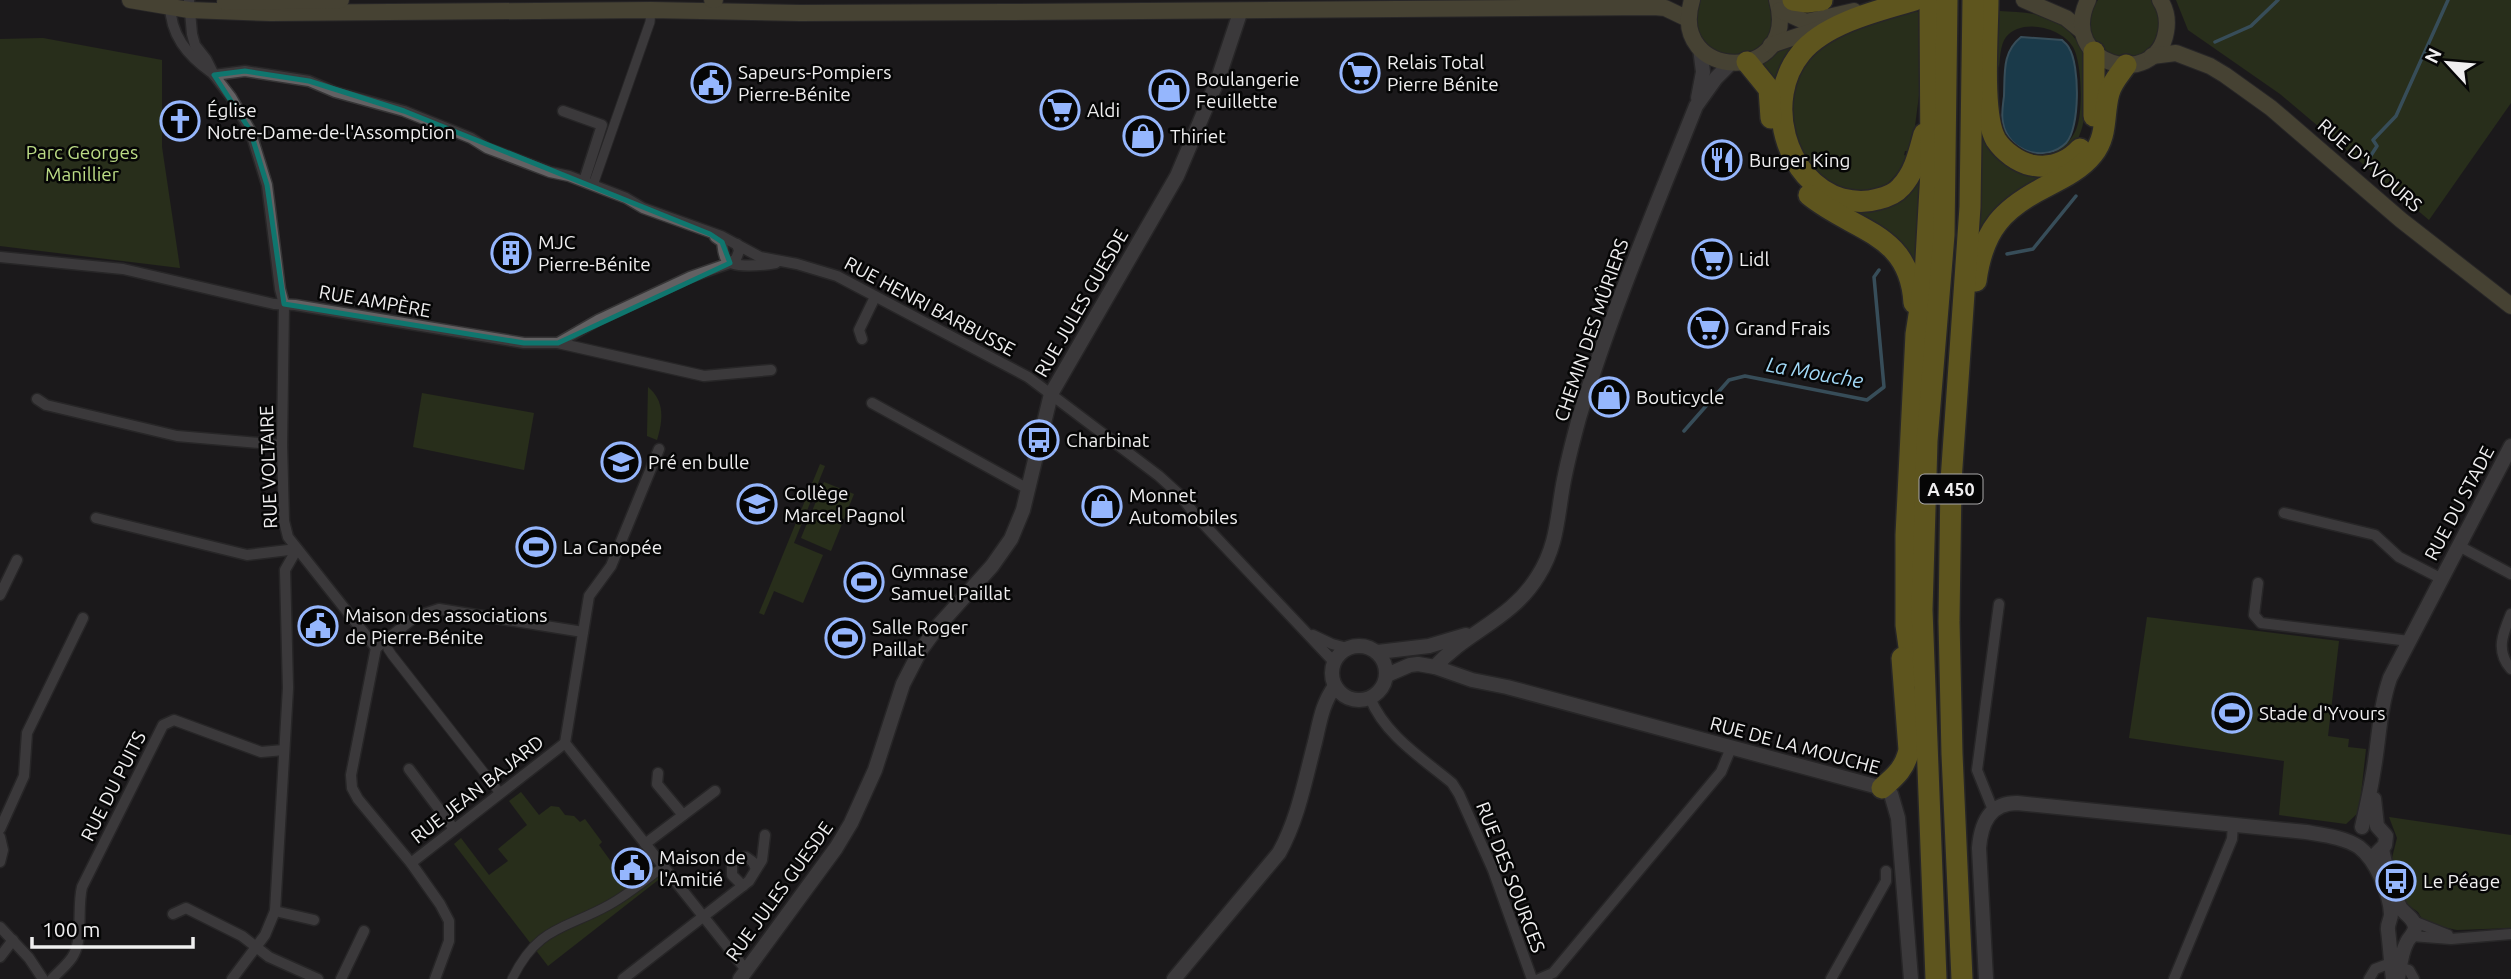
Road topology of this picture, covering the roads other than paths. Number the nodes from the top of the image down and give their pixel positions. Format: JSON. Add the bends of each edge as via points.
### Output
{"nodes":[{"id":1,"x":130,"y":0,"type":"edge"},
{"id":2,"x":341,"y":0,"type":"edge"},
{"id":3,"x":1692,"y":0,"type":"edge"},
{"id":4,"x":1822,"y":0,"type":"edge"},
{"id":5,"x":1904,"y":0,"type":"edge"},
{"id":6,"x":1915,"y":0,"type":"edge"},
{"id":7,"x":1930,"y":0,"type":"edge"},
{"id":8,"x":1947,"y":0,"type":"edge"},
{"id":9,"x":1973,"y":0,"type":"edge"},
{"id":10,"x":1988,"y":0,"type":"edge"},
{"id":11,"x":2024,"y":0,"type":"edge"},
{"id":12,"x":2088,"y":0,"type":"edge"},
{"id":13,"x":2160,"y":0,"type":"edge"},
{"id":14,"x":192,"y":3,"type":"edge"},
{"id":15,"x":1784,"y":3,"type":"edge"},
{"id":16,"x":170,"y":4,"type":"edge"},
{"id":17,"x":1242,"y":5,"type":"edge"},
{"id":18,"x":1875,"y":6,"type":"junction"},
{"id":19,"x":658,"y":7,"type":"edge"},
{"id":20,"x":1688,"y":19,"type":"junction"},
{"id":21,"x":2167,"y":28,"type":"junction"},
{"id":22,"x":2082,"y":31,"type":"junction"},
{"id":23,"x":181,"y":44,"type":"junction"},
{"id":24,"x":195,"y":45,"type":"junction"},
{"id":25,"x":1771,"y":46,"type":"junction"},
{"id":26,"x":1700,"y":48,"type":"junction"},
{"id":27,"x":2094,"y":52,"type":"junction"},
{"id":28,"x":2152,"y":56,"type":"junction"},
{"id":29,"x":1738,"y":63,"type":"junction"},
{"id":30,"x":2126,"y":65,"type":"junction"},
{"id":31,"x":2210,"y":66,"type":"junction"},
{"id":32,"x":214,"y":75,"type":"junction"},
{"id":33,"x":1696,"y":106,"type":"junction"},
{"id":34,"x":564,"y":111,"type":"dead end"},
{"id":35,"x":1930,"y":115,"type":"junction"},
{"id":36,"x":588,"y":183,"type":"junction"},
{"id":37,"x":710,"y":233,"type":"junction"},
{"id":38,"x":737,"y":244,"type":"junction"},
{"id":39,"x":0,"y":257,"type":"edge"},
{"id":40,"x":785,"y":262,"type":"junction"},
{"id":41,"x":730,"y":263,"type":"junction"},
{"id":42,"x":875,"y":297,"type":"junction"},
{"id":43,"x":2508,"y":302,"type":"edge"},
{"id":44,"x":284,"y":304,"type":"junction"},
{"id":45,"x":1916,"y":334,"type":"junction"},
{"id":46,"x":862,"y":339,"type":"dead end"},
{"id":47,"x":558,"y":343,"type":"junction"},
{"id":48,"x":1959,"y":347,"type":"junction"},
{"id":49,"x":771,"y":370,"type":"dead end"},
{"id":50,"x":1051,"y":394,"type":"junction"},
{"id":51,"x":37,"y":399,"type":"dead end"},
{"id":52,"x":872,"y":403,"type":"dead end"},
{"id":53,"x":282,"y":445,"type":"junction"},
{"id":54,"x":2511,"y":446,"type":"edge"},
{"id":55,"x":659,"y":449,"type":"dead end"},
{"id":56,"x":1028,"y":489,"type":"junction"},
{"id":57,"x":2284,"y":513,"type":"dead end"},
{"id":58,"x":96,"y":518,"type":"dead end"},
{"id":59,"x":2459,"y":546,"type":"junction"},
{"id":60,"x":297,"y":550,"type":"junction"},
{"id":61,"x":17,"y":560,"type":"dead end"},
{"id":62,"x":2511,"y":574,"type":"edge"},
{"id":63,"x":2442,"y":579,"type":"junction"},
{"id":64,"x":2258,"y":583,"type":"dead end"},
{"id":65,"x":0,"y":595,"type":"edge"},
{"id":66,"x":1999,"y":604,"type":"dead end"},
{"id":67,"x":2511,"y":614,"type":"edge"},
{"id":68,"x":83,"y":618,"type":"dead end"},
{"id":69,"x":1297,"y":623,"type":"junction"},
{"id":70,"x":1906,"y":625,"type":"junction"},
{"id":71,"x":1481,"y":631,"type":"junction"},
{"id":72,"x":583,"y":632,"type":"junction"},
{"id":73,"x":387,"y":639,"type":"junction"},
{"id":74,"x":2409,"y":641,"type":"junction"},
{"id":75,"x":376,"y":648,"type":"junction"},
{"id":76,"x":1347,"y":648,"type":"junction"},
{"id":77,"x":1415,"y":649,"type":"junction"},
{"id":78,"x":1378,"y":652,"type":"junction"},
{"id":79,"x":1334,"y":662,"type":"junction"},
{"id":80,"x":1438,"y":663,"type":"junction"},
{"id":81,"x":2511,"y":669,"type":"edge"},
{"id":82,"x":1387,"y":675,"type":"junction"},
{"id":83,"x":1340,"y":691,"type":"junction"},
{"id":84,"x":1370,"y":698,"type":"junction"},
{"id":85,"x":1926,"y":742,"type":"junction"},
{"id":86,"x":565,"y":743,"type":"junction"},
{"id":87,"x":1731,"y":748,"type":"junction"},
{"id":88,"x":284,"y":750,"type":"junction"},
{"id":89,"x":409,"y":769,"type":"dead end"},
{"id":90,"x":658,"y":773,"type":"dead end"},
{"id":91,"x":1882,"y":788,"type":"junction"},
{"id":92,"x":715,"y":791,"type":"dead end"},
{"id":93,"x":500,"y":793,"type":"junction"},
{"id":94,"x":1993,"y":810,"type":"junction"},
{"id":95,"x":683,"y":815,"type":"junction"},
{"id":96,"x":2233,"y":824,"type":"junction"},
{"id":97,"x":2366,"y":828,"type":"junction"},
{"id":98,"x":0,"y":829,"type":"edge"},
{"id":99,"x":454,"y":829,"type":"junction"},
{"id":100,"x":2306,"y":832,"type":"junction"},
{"id":101,"x":765,"y":835,"type":"dead end"},
{"id":102,"x":0,"y":837,"type":"edge"},
{"id":103,"x":645,"y":844,"type":"junction"},
{"id":104,"x":2382,"y":849,"type":"junction"},
{"id":105,"x":2363,"y":850,"type":"junction"},
{"id":106,"x":0,"y":862,"type":"edge"},
{"id":107,"x":411,"y":863,"type":"junction"},
{"id":108,"x":663,"y":867,"type":"junction"},
{"id":109,"x":756,"y":869,"type":"junction"},
{"id":110,"x":1886,"y":871,"type":"dead end"},
{"id":111,"x":743,"y":886,"type":"junction"},
{"id":112,"x":275,"y":911,"type":"junction"},
{"id":113,"x":173,"y":914,"type":"dead end"},
{"id":114,"x":702,"y":916,"type":"junction"},
{"id":115,"x":314,"y":920,"type":"dead end"},
{"id":116,"x":0,"y":927,"type":"edge"},
{"id":117,"x":2403,"y":927,"type":"junction"},
{"id":118,"x":364,"y":931,"type":"dead end"},
{"id":119,"x":2511,"y":934,"type":"edge"},
{"id":120,"x":13,"y":940,"type":"junction"},
{"id":121,"x":256,"y":947,"type":"junction"},
{"id":122,"x":0,"y":957,"type":"edge"},
{"id":123,"x":2394,"y":971,"type":"edge"},
{"id":124,"x":743,"y":974,"type":"edge"},
{"id":125,"x":43,"y":979,"type":"edge"},
{"id":126,"x":52,"y":979,"type":"edge"},
{"id":127,"x":232,"y":979,"type":"edge"},
{"id":128,"x":318,"y":979,"type":"edge"},
{"id":129,"x":341,"y":979,"type":"edge"},
{"id":130,"x":435,"y":979,"type":"edge"},
{"id":131,"x":512,"y":979,"type":"edge"},
{"id":132,"x":623,"y":979,"type":"edge"},
{"id":133,"x":1174,"y":979,"type":"edge"},
{"id":134,"x":1532,"y":979,"type":"edge"},
{"id":135,"x":1539,"y":979,"type":"edge"},
{"id":136,"x":1832,"y":979,"type":"edge"},
{"id":137,"x":1911,"y":979,"type":"edge"},
{"id":138,"x":1937,"y":979,"type":"edge"},
{"id":139,"x":1962,"y":979,"type":"edge"},
{"id":140,"x":1986,"y":979,"type":"edge"},
{"id":141,"x":2174,"y":979,"type":"edge"},
{"id":142,"x":2369,"y":979,"type":"edge"},
{"id":143,"x":2414,"y":979,"type":"edge"}],
"edges":[{"from":1,"to":16,"type":"main road"},
{"from":2,"to":14,"type":"main road"},
{"from":3,"to":20,"type":"main road"},
{"from":4,"to":15,"type":"highway"},
{"from":5,"to":18,"type":"main road"},
{"from":6,"to":35,"type":"highway","via":[[1834,29],[1802,52],[1785,86],[1783,130],[1790,152],[1816,186],[1855,202],[1871,201],[1889,196],[1911,174]]},
{"from":7,"to":35,"type":"highway"},
{"from":8,"to":85,"type":"highway","number":"A 450","via":[[1944,235],[1927,441],[1922,610]]},
{"from":9,"to":48,"type":"highway","number":"A 450","via":[[1970,207]]},
{"from":10,"to":27,"type":"highway","via":[[1989,117],[1996,140],[2023,163],[2062,163],[2083,146],[2094,116]]},
{"from":11,"to":22,"type":"main road","via":[[2066,18]]},
{"from":12,"to":22,"type":"main road"},
{"from":13,"to":21,"type":"main road"},
{"from":14,"to":16,"type":"main road"},
{"from":14,"to":19,"type":"main road","via":[[282,13]]},
{"from":14,"to":24,"type":"street","name":"RUE VOLTAIRE"},
{"from":15,"to":18,"type":"main road","via":[[1806,22]]},
{"from":15,"to":25,"type":"main road"},
{"from":16,"to":23,"type":"street","name":"RUE VOLTAIRE"},
{"from":17,"to":19,"type":"main road","via":[[813,13]]},
{"from":17,"to":20,"type":"main road","via":[[1654,7]]},
{"from":17,"to":50,"type":"street","name":"RUE JULES GUESDE","via":[[1222,70],[1177,176]]},
{"from":18,"to":25,"type":"main road"},
{"from":19,"to":36,"type":"street"},
{"from":20,"to":26,"type":"main road"},
{"from":21,"to":28,"type":"main road"},
{"from":21,"to":31,"type":"main road"},
{"from":22,"to":27,"type":"main road"},
{"from":23,"to":24,"type":"street"},
{"from":23,"to":32,"type":"street","name":"RUE VOLTAIRE"},
{"from":24,"to":32,"type":"street","name":"RUE VOLTAIRE"},
{"from":25,"to":29,"type":"main road","via":[[1760,56]]},
{"from":26,"to":29,"type":"main road","via":[[1713,59]]},
{"from":26,"to":33,"type":"street","name":"CHEMIN DES MÛRIERS","via":[[1703,72]]},
{"from":27,"to":30,"type":"main road","via":[[2104,60]]},
{"from":28,"to":30,"type":"main road"},
{"from":28,"to":31,"type":"main road","via":[[2176,53]]},
{"from":29,"to":33,"type":"street","name":"CHEMIN DES MÛRIERS","via":[[1716,78]]},
{"from":29,"to":45,"type":"highway","via":[[1769,89],[1772,129],[1791,177],[1823,206],[1881,239],[1907,267],[1913,282]]},
{"from":30,"to":48,"type":"highway","via":[[2109,93],[2104,131],[2095,153],[2078,169],[2017,203],[1989,233],[1977,272],[1970,326]]},
{"from":31,"to":43,"type":"main road","name":"RUE D'YVOURS","via":[[2271,108],[2401,220]]},
{"from":32,"to":36,"type":"street","name":"RUE HENRI BARBUSSE","via":[[245,71],[310,81],[404,111],[495,151]]},
{"from":32,"to":44,"type":"street","name":"RUE VOLTAIRE","via":[[250,130],[267,185]]},
{"from":33,"to":71,"type":"street","name":"CHEMIN DES MÛRIERS","via":[[1592,376],[1567,465],[1553,546],[1538,576],[1513,607]]},
{"from":34,"to":36,"type":"street","via":[[602,125]]},
{"from":35,"to":45,"type":"highway","via":[[1925,276]]},
{"from":36,"to":37,"type":"street","name":"RUE HENRI BARBUSSE"},
{"from":37,"to":38,"type":"street","name":"RUE HENRI BARBUSSE"},
{"from":37,"to":41,"type":"street","via":[[722,242]]},
{"from":38,"to":40,"type":"street","name":"RUE HENRI BARBUSSE","via":[[760,257]]},
{"from":38,"to":41,"type":"street","via":[[739,251]]},
{"from":39,"to":44,"type":"street","name":"RUE AMPÈRE","via":[[123,269]]},
{"from":40,"to":41,"type":"street","name":"RUE HENRI BARBUSSE"},
{"from":40,"to":42,"type":"street","name":"RUE HENRI BARBUSSE","via":[[817,269]]},
{"from":41,"to":47,"type":"street","via":[[690,277]]},
{"from":42,"to":46,"type":"street","via":[[859,330]]},
{"from":42,"to":50,"type":"street","name":"RUE HENRI BARBUSSE"},
{"from":44,"to":47,"type":"street","name":"RUE AMPÈRE","via":[[524,343]]},
{"from":44,"to":53,"type":"street","name":"RUE VOLTAIRE"},
{"from":45,"to":70,"type":"highway"},
{"from":47,"to":49,"type":"street","name":"RUE AMPÈRE","via":[[704,376]]},
{"from":48,"to":139,"type":"highway","number":"A 450","via":[[1949,621]]},
{"from":50,"to":56,"type":"street","name":"RUE JULES GUESDE"},
{"from":50,"to":69,"type":"street","name":"RUE HENRI BARBUSSE","via":[[1174,489]]},
{"from":51,"to":53,"type":"street","via":[[46,405],[177,436]]},
{"from":52,"to":56,"type":"street"},
{"from":53,"to":60,"type":"street","name":"RUE VOLTAIRE","via":[[284,520]]},
{"from":54,"to":59,"type":"street","name":"RUE DU STADE"},
{"from":55,"to":72,"type":"street","via":[[611,566],[589,596]]},
{"from":56,"to":124,"type":"street","name":"RUE JULES GUESDE","via":[[1011,539],[920,651],[851,823]]},
{"from":57,"to":63,"type":"street","name":"RUE DU STADE","via":[[2375,535],[2399,557]]},
{"from":58,"to":60,"type":"street","via":[[247,555]]},
{"from":59,"to":62,"type":"street"},
{"from":59,"to":63,"type":"street","name":"RUE DU STADE"},
{"from":60,"to":75,"type":"street"},
{"from":60,"to":88,"type":"street","name":"RUE VOLTAIRE","via":[[285,569],[288,688]]},
{"from":61,"to":65,"type":"street"},
{"from":63,"to":74,"type":"street","name":"RUE DU STADE"},
{"from":64,"to":74,"type":"street","via":[[2254,615],[2261,623]]},
{"from":66,"to":94,"type":"street","via":[[1977,770]]},
{"from":67,"to":81,"type":"street","via":[[2501,636],[2501,650]]},
{"from":68,"to":98,"type":"street","via":[[27,733],[24,776]]},
{"from":69,"to":76,"type":"street","name":"RUE HENRI BARBUSSE","via":[[1314,636]]},
{"from":69,"to":79,"type":"street","name":"RUE HENRI BARBUSSE"},
{"from":70,"to":85,"type":"highway","via":[[1916,725]]},
{"from":70,"to":91,"type":"highway","via":[[1901,653],[1909,750],[1902,769]]},
{"from":71,"to":77,"type":"street","name":"CHEMIN DES MÛRIERS"},
{"from":71,"to":80,"type":"street","name":"CHEMIN DES MÛRIERS"},
{"from":72,"to":73,"type":"street","via":[[439,609],[415,617]]},
{"from":72,"to":86,"type":"street"},
{"from":73,"to":75,"type":"street"},
{"from":73,"to":93,"type":"street","via":[[392,655]]},
{"from":74,"to":97,"type":"street","name":"RUE DU STADE","via":[[2384,698],[2367,793]]},
{"from":75,"to":107,"type":"street","via":[[352,788]]},
{"from":76,"to":78,"type":"street","via":[[1367,646]]},
{"from":76,"to":79,"type":"street"},
{"from":77,"to":78,"type":"street","name":"CHEMIN DES MÛRIERS"},
{"from":77,"to":80,"type":"street","name":"RUE DE LA MOUCHE"},
{"from":78,"to":82,"type":"street"},
{"from":79,"to":83,"type":"street","via":[[1332,679]]},
{"from":80,"to":82,"type":"street","name":"RUE DE LA MOUCHE","via":[[1410,665]]},
{"from":80,"to":87,"type":"street","name":"RUE DE LA MOUCHE","via":[[1472,680]]},
{"from":82,"to":84,"type":"street"},
{"from":83,"to":84,"type":"street","via":[[1362,700]]},
{"from":83,"to":133,"type":"street","via":[[1326,698],[1298,805],[1279,853]]},
{"from":84,"to":134,"type":"street","name":"RUE DES SOURCES","via":[[1390,731],[1460,794]]},
{"from":85,"to":138,"type":"highway","number":"A 450"},
{"from":86,"to":93,"type":"street","name":"RUE JEAN BAJARD"},
{"from":86,"to":103,"type":"street"},
{"from":87,"to":91,"type":"street","name":"RUE DE LA MOUCHE"},
{"from":87,"to":135,"type":"street","via":[[1721,772],[1703,794],[1553,973]]},
{"from":88,"to":112,"type":"street","name":"RUE VOLTAIRE"},
{"from":88,"to":126,"type":"street","name":"RUE DU PUITS","via":[[261,752],[174,720],[163,725],[82,887],[74,955]]},
{"from":89,"to":99,"type":"street"},
{"from":90,"to":95,"type":"street","via":[[657,784]]},
{"from":91,"to":137,"type":"street","name":"RUE DE LA MOUCHE","via":[[1891,794],[1898,818]]},
{"from":92,"to":95,"type":"street"},
{"from":93,"to":99,"type":"street","name":"RUE JEAN BAJARD"},
{"from":94,"to":96,"type":"street","via":[[2017,803]]},
{"from":94,"to":140,"type":"street","via":[[1984,823],[1979,848]]},
{"from":95,"to":103,"type":"street"},
{"from":96,"to":100,"type":"street"},
{"from":96,"to":141,"type":"street","via":[[2232,839]]},
{"from":97,"to":100,"type":"street"},
{"from":97,"to":104,"type":"street","name":"RUE DU STADE","via":[[2386,836]]},
{"from":97,"to":105,"type":"street","name":"RUE DU STADE","via":[[2357,839]]},
{"from":99,"to":107,"type":"street","name":"RUE JEAN BAJARD"},
{"from":100,"to":105,"type":"street","via":[[2340,839]]},
{"from":101,"to":109,"type":"street"},
{"from":102,"to":106,"type":"street","via":[[4,850]]},
{"from":103,"to":108,"type":"street"},
{"from":104,"to":105,"type":"street","via":[[2375,854]]},
{"from":104,"to":117,"type":"street"},
{"from":105,"to":117,"type":"street"},
{"from":107,"to":130,"type":"street","via":[[449,921],[449,942]]},
{"from":108,"to":114,"type":"street"},
{"from":108,"to":131,"type":"street","via":[[618,900],[540,940]]},
{"from":109,"to":111,"type":"street"},
{"from":109,"to":111,"type":"street","via":[[746,857],[732,864],[732,875]]},
{"from":110,"to":136,"type":"street","via":[[1886,881]]},
{"from":111,"to":114,"type":"street"},
{"from":112,"to":115,"type":"street"},
{"from":112,"to":121,"type":"street","name":"RUE VOLTAIRE"},
{"from":113,"to":121,"type":"street","via":[[186,908]]},
{"from":114,"to":124,"type":"street"},
{"from":114,"to":132,"type":"street"},
{"from":116,"to":120,"type":"street"},
{"from":117,"to":119,"type":"street","via":[[2451,939]]},
{"from":117,"to":123,"type":"street"},
{"from":118,"to":129,"type":"street"},
{"from":120,"to":122,"type":"street"},
{"from":120,"to":125,"type":"street"},
{"from":121,"to":127,"type":"street","name":"RUE VOLTAIRE"},
{"from":121,"to":128,"type":"street"},
{"from":123,"to":142,"type":"street","via":[[2375,969]]},
{"from":123,"to":143,"type":"street","via":[[2409,970]]}]}
